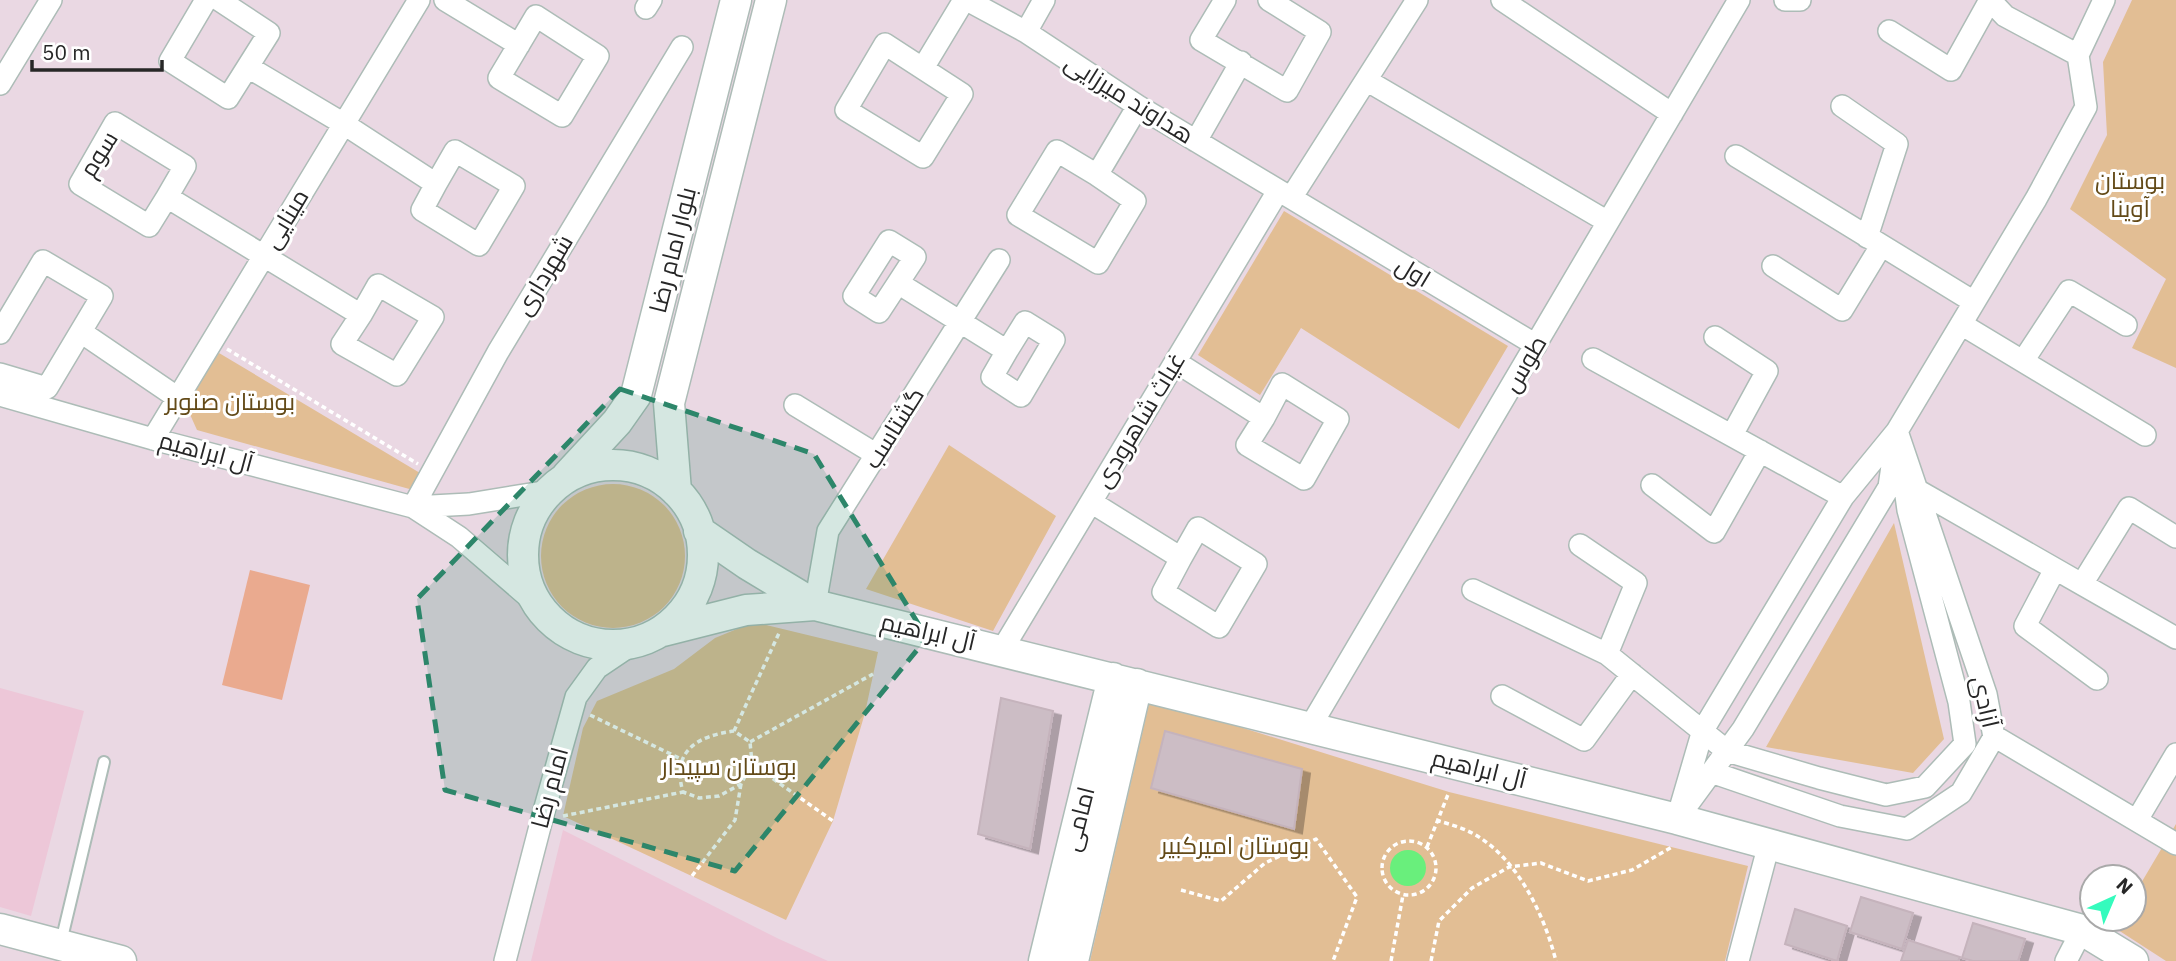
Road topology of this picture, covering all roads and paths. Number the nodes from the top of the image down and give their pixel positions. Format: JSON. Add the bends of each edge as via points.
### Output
{"nodes":[{"id":1,"x":51,"y":0,"type":"edge"},
{"id":2,"x":206,"y":0,"type":"edge"},
{"id":3,"x":219,"y":0,"type":"edge"},
{"id":4,"x":419,"y":0,"type":"edge"},
{"id":5,"x":445,"y":0,"type":"edge"},
{"id":6,"x":736,"y":0,"type":"edge"},
{"id":7,"x":771,"y":0,"type":"edge"},
{"id":8,"x":966,"y":0,"type":"edge"},
{"id":9,"x":1044,"y":0,"type":"edge"},
{"id":10,"x":1225,"y":0,"type":"edge"},
{"id":11,"x":1269,"y":0,"type":"edge"},
{"id":12,"x":1417,"y":0,"type":"edge"},
{"id":13,"x":1502,"y":0,"type":"edge"},
{"id":14,"x":1739,"y":0,"type":"edge"},
{"id":15,"x":1785,"y":0,"type":"edge"},
{"id":16,"x":1800,"y":0,"type":"edge"},
{"id":17,"x":1990,"y":0,"type":"edge"},
{"id":18,"x":2104,"y":0,"type":"edge"},
{"id":19,"x":1889,"y":31,"type":"dead end"},
{"id":20,"x":1026,"y":32,"type":"junction"},
{"id":21,"x":519,"y":45,"type":"junction"},
{"id":22,"x":682,"y":47,"type":"dead end"},
{"id":23,"x":2078,"y":55,"type":"junction"},
{"id":24,"x":1241,"y":62,"type":"junction"},
{"id":25,"x":248,"y":67,"type":"junction"},
{"id":26,"x":923,"y":68,"type":"junction"},
{"id":27,"x":1366,"y":80,"type":"junction"},
{"id":28,"x":0,"y":84,"type":"edge"},
{"id":29,"x":1138,"y":106,"type":"junction"},
{"id":30,"x":1842,"y":106,"type":"dead end"},
{"id":31,"x":1672,"y":114,"type":"junction"},
{"id":32,"x":344,"y":124,"type":"junction"},
{"id":33,"x":1196,"y":141,"type":"junction"},
{"id":34,"x":1736,"y":156,"type":"dead end"},
{"id":35,"x":1097,"y":175,"type":"junction"},
{"id":36,"x":436,"y":184,"type":"junction"},
{"id":37,"x":1285,"y":195,"type":"junction"},
{"id":38,"x":167,"y":197,"type":"junction"},
{"id":39,"x":1608,"y":222,"type":"junction"},
{"id":40,"x":1874,"y":241,"type":"junction"},
{"id":41,"x":264,"y":256,"type":"junction"},
{"id":42,"x":999,"y":260,"type":"dead end"},
{"id":43,"x":1773,"y":266,"type":"dead end"},
{"id":44,"x":898,"y":283,"type":"dead end"},
{"id":45,"x":1973,"y":302,"type":"junction"},
{"id":46,"x":361,"y":315,"type":"dead end"},
{"id":47,"x":961,"y":321,"type":"junction"},
{"id":48,"x":1961,"y":324,"type":"junction"},
{"id":49,"x":2126,"y":325,"type":"dead end"},
{"id":50,"x":81,"y":332,"type":"junction"},
{"id":51,"x":0,"y":333,"type":"edge"},
{"id":52,"x":1715,"y":337,"type":"dead end"},
{"id":53,"x":213,"y":340,"type":"junction"},
{"id":54,"x":1536,"y":345,"type":"junction"},
{"id":55,"x":1007,"y":351,"type":"dead end"},
{"id":56,"x":1593,"y":359,"type":"dead end"},
{"id":57,"x":2023,"y":361,"type":"junction"},
{"id":58,"x":1175,"y":362,"type":"junction"},
{"id":59,"x":0,"y":374,"type":"edge"},
{"id":60,"x":0,"y":395,"type":"edge"},
{"id":61,"x":177,"y":398,"type":"junction"},
{"id":62,"x":795,"y":405,"type":"dead end"},
{"id":63,"x":1264,"y":418,"type":"junction"},
{"id":64,"x":1896,"y":431,"type":"junction"},
{"id":65,"x":1732,"y":435,"type":"junction"},
{"id":66,"x":2145,"y":436,"type":"dead end"},
{"id":67,"x":153,"y":439,"type":"junction"},
{"id":68,"x":1760,"y":451,"type":"junction"},
{"id":69,"x":877,"y":455,"type":"junction"},
{"id":70,"x":432,"y":472,"type":"junction"},
{"id":71,"x":558,"y":484,"type":"junction"},
{"id":72,"x":1652,"y":485,"type":"dead end"},
{"id":73,"x":1917,"y":490,"type":"junction"},
{"id":74,"x":676,"y":491,"type":"junction"},
{"id":75,"x":1843,"y":496,"type":"junction"},
{"id":76,"x":1091,"y":502,"type":"junction"},
{"id":77,"x":413,"y":507,"type":"junction"},
{"id":78,"x":699,"y":531,"type":"junction"},
{"id":79,"x":2176,"y":537,"type":"edge"},
{"id":80,"x":1580,"y":545,"type":"dead end"},
{"id":81,"x":1181,"y":558,"type":"junction"},
{"id":82,"x":2055,"y":569,"type":"junction"},
{"id":83,"x":2082,"y":584,"type":"junction"},
{"id":84,"x":1473,"y":590,"type":"dead end"},
{"id":85,"x":814,"y":605,"type":"junction"},
{"id":86,"x":539,"y":606,"type":"junction"},
{"id":87,"x":781,"y":629,"type":"dead end"},
{"id":88,"x":648,"y":637,"type":"junction"},
{"id":89,"x":2176,"y":638,"type":"edge"},
{"id":90,"x":1002,"y":650,"type":"junction"},
{"id":91,"x":1607,"y":654,"type":"junction"},
{"id":92,"x":873,"y":674,"type":"dead end"},
{"id":93,"x":1632,"y":674,"type":"junction"},
{"id":94,"x":2097,"y":680,"type":"dead end"},
{"id":95,"x":1125,"y":681,"type":"junction"},
{"id":96,"x":1502,"y":696,"type":"dead end"},
{"id":97,"x":590,"y":715,"type":"dead end"},
{"id":98,"x":1310,"y":727,"type":"junction"},
{"id":99,"x":1703,"y":730,"type":"junction"},
{"id":100,"x":734,"y":731,"type":"junction"},
{"id":101,"x":1994,"y":736,"type":"junction"},
{"id":102,"x":750,"y":742,"type":"junction"},
{"id":103,"x":1727,"y":751,"type":"junction"},
{"id":104,"x":2176,"y":754,"type":"edge"},
{"id":105,"x":681,"y":759,"type":"junction"},
{"id":106,"x":104,"y":762,"type":"dead end"},
{"id":107,"x":752,"y":764,"type":"junction"},
{"id":108,"x":1711,"y":772,"type":"junction"},
{"id":109,"x":741,"y":783,"type":"junction"},
{"id":110,"x":683,"y":792,"type":"junction"},
{"id":111,"x":1449,"y":792,"type":"dead end"},
{"id":112,"x":563,"y":816,"type":"dead end"},
{"id":113,"x":1436,"y":820,"type":"junction"},
{"id":114,"x":2137,"y":820,"type":"junction"},
{"id":115,"x":834,"y":821,"type":"dead end"},
{"id":116,"x":1675,"y":833,"type":"junction"},
{"id":117,"x":1769,"y":844,"type":"junction"},
{"id":118,"x":2176,"y":844,"type":"edge"},
{"id":119,"x":1427,"y":847,"type":"junction"},
{"id":120,"x":1509,"y":867,"type":"junction"},
{"id":121,"x":692,"y":876,"type":"dead end"},
{"id":122,"x":1181,"y":890,"type":"dead end"},
{"id":123,"x":1403,"y":895,"type":"junction"},
{"id":124,"x":0,"y":929,"type":"edge"},
{"id":125,"x":2078,"y":929,"type":"edge"},
{"id":126,"x":2080,"y":933,"type":"edge"},
{"id":127,"x":2087,"y":933,"type":"edge"},
{"id":128,"x":50,"y":949,"type":"edge"},
{"id":129,"x":121,"y":961,"type":"edge"},
{"id":130,"x":505,"y":961,"type":"edge"},
{"id":131,"x":1044,"y":961,"type":"edge"},
{"id":132,"x":1073,"y":961,"type":"edge"},
{"id":133,"x":1333,"y":961,"type":"edge"},
{"id":134,"x":1391,"y":961,"type":"edge"},
{"id":135,"x":1431,"y":961,"type":"edge"},
{"id":136,"x":1556,"y":961,"type":"edge"},
{"id":137,"x":1738,"y":961,"type":"edge"},
{"id":138,"x":2066,"y":961,"type":"edge"},
{"id":139,"x":2133,"y":961,"type":"edge"}],
"edges":[{"from":1,"to":28,"type":"street"},
{"from":2,"to":25,"type":"street","via":[[170,61],[228,98]]},
{"from":3,"to":25,"type":"street","via":[[268,33]]},
{"from":4,"to":32,"type":"street","name":"مینایی"},
{"from":5,"to":21,"type":"street"},
{"from":6,"to":71,"type":"main road","name":"بلوار امام رضا","via":[[636,395],[617,422]]},
{"from":7,"to":74,"type":"main road","name":"بلوار امام رضا","via":[[669,403]]},
{"from":8,"to":20,"type":"street","name":"هداوند میرزایی"},
{"from":8,"to":26,"type":"street"},
{"from":9,"to":20,"type":"street"},
{"from":10,"to":24,"type":"street","via":[[1201,40]]},
{"from":11,"to":24,"type":"street","via":[[1320,32],[1287,91]]},
{"from":12,"to":27,"type":"street","name":"غیاث شاهرودی"},
{"from":13,"to":31,"type":"street"},
{"from":14,"to":31,"type":"street","name":"طوس"},
{"from":15,"to":16,"type":"street"},
{"from":17,"to":19,"type":"street","via":[[1951,70]]},
{"from":17,"to":23,"type":"street","via":[[2005,16]]},
{"from":18,"to":23,"type":"street"},
{"from":20,"to":29,"type":"street","name":"هداوند میرزایی"},
{"from":21,"to":21,"type":"street","via":[[536,16],[598,56],[562,116],[499,78]]},
{"from":22,"to":70,"type":"street","name":"شهرداری","via":[[498,352]]},
{"from":23,"to":45,"type":"street","via":[[2086,107]]},
{"from":24,"to":33,"type":"street"},
{"from":25,"to":32,"type":"street"},
{"from":26,"to":26,"type":"street","via":[[885,44],[846,110],[923,157],[962,94]]},
{"from":27,"to":37,"type":"street","name":"غیاث شاهرودی"},
{"from":27,"to":39,"type":"street"},
{"from":29,"to":33,"type":"street","name":"هداوند میرزایی"},
{"from":29,"to":35,"type":"street"},
{"from":30,"to":40,"type":"street","via":[[1898,144]]},
{"from":31,"to":39,"type":"street","name":"طوس"},
{"from":32,"to":36,"type":"street"},
{"from":32,"to":41,"type":"street","name":"مینایی"},
{"from":33,"to":37,"type":"street","name":"هداوند میرزایی"},
{"from":34,"to":40,"type":"street"},
{"from":35,"to":35,"type":"street","via":[[1057,151],[1018,215],[1098,263],[1135,201]]},
{"from":36,"to":36,"type":"street","via":[[455,151],[514,186],[479,245],[422,210]]},
{"from":37,"to":54,"type":"street","name":"اول"},
{"from":37,"to":58,"type":"street","name":"غیاث شاهرودی"},
{"from":38,"to":38,"type":"street","name":"سوم","via":[[186,166],[115,123],[80,184],[149,226]]},
{"from":38,"to":41,"type":"street"},
{"from":39,"to":54,"type":"street","name":"طوس"},
{"from":40,"to":43,"type":"street","via":[[1842,310]]},
{"from":40,"to":45,"type":"street"},
{"from":41,"to":46,"type":"street"},
{"from":41,"to":53,"type":"street","name":"مینایی"},
{"from":42,"to":47,"type":"street","name":"گشتاسب"},
{"from":44,"to":47,"type":"street"},
{"from":45,"to":48,"type":"street"},
{"from":47,"to":55,"type":"street"},
{"from":47,"to":69,"type":"street","name":"گشتاسب"},
{"from":48,"to":57,"type":"street"},
{"from":48,"to":64,"type":"street"},
{"from":49,"to":57,"type":"street","via":[[2069,291]]},
{"from":50,"to":51,"type":"street","via":[[102,296],[43,261]]},
{"from":50,"to":59,"type":"street","via":[[47,388]]},
{"from":50,"to":61,"type":"street"},
{"from":52,"to":65,"type":"street","via":[[1767,371]]},
{"from":53,"to":61,"type":"street","name":"مینایی"},
{"from":53,"to":70,"type":"path"},
{"from":54,"to":98,"type":"street","name":"طوس"},
{"from":56,"to":65,"type":"street"},
{"from":57,"to":66,"type":"street"},
{"from":58,"to":63,"type":"street"},
{"from":58,"to":76,"type":"street","name":"غیاث شاهرودی"},
{"from":60,"to":67,"type":"street","name":"آل ابراهیم"},
{"from":61,"to":67,"type":"street","name":"مینایی"},
{"from":62,"to":69,"type":"street"},
{"from":63,"to":63,"type":"street","via":[[1282,384],[1338,419],[1304,479],[1247,445]]},
{"from":64,"to":73,"type":"street","name":"آزادی"},
{"from":64,"to":75,"type":"street"},
{"from":64,"to":103,"type":"street","via":[[1889,487]]},
{"from":64,"to":103,"type":"street","via":[[1908,510],[1959,702],[1965,744],[1925,787],[1886,794]]},
{"from":65,"to":68,"type":"street"},
{"from":67,"to":77,"type":"street","name":"آل ابراهیم"},
{"from":68,"to":72,"type":"street","via":[[1714,532]]},
{"from":68,"to":75,"type":"street"},
{"from":69,"to":85,"type":"street","name":"گشتاسب","via":[[828,531]]},
{"from":70,"to":77,"type":"street","name":"شهرداری"},
{"from":71,"to":74,"type":"main road","via":[[589,468],[612,465],[646,472]]},
{"from":71,"to":77,"type":"street","via":[[469,504]]},
{"from":71,"to":86,"type":"main road","via":[[533,511],[524,535],[527,584]]},
{"from":73,"to":82,"type":"street"},
{"from":73,"to":101,"type":"street","name":"آزادی","via":[[1986,694]]},
{"from":74,"to":78,"type":"main road"},
{"from":75,"to":99,"type":"street"},
{"from":76,"to":81,"type":"street"},
{"from":76,"to":90,"type":"street","name":"غیاث شاهرودی"},
{"from":77,"to":86,"type":"street","via":[[459,537]]},
{"from":78,"to":85,"type":"main road"},
{"from":78,"to":88,"type":"main road","via":[[703,554],[691,599],[677,618]]},
{"from":79,"to":83,"type":"street","via":[[2129,508]]},
{"from":80,"to":91,"type":"street","via":[[1636,583]]},
{"from":81,"to":81,"type":"street","via":[[1198,528],[1256,564],[1219,627],[1163,592]]},
{"from":82,"to":83,"type":"street"},
{"from":82,"to":94,"type":"street","via":[[2025,626]]},
{"from":83,"to":89,"type":"street"},
{"from":84,"to":91,"type":"street"},
{"from":85,"to":88,"type":"main road","via":[[746,610]]},
{"from":85,"to":90,"type":"main road","name":"آل ابراهیم"},
{"from":86,"to":88,"type":"main road","via":[[554,623],[593,643],[615,645]]},
{"from":87,"to":100,"type":"path"},
{"from":88,"to":130,"type":"street","name":"امام رضا","via":[[597,668],[576,697]]},
{"from":90,"to":95,"type":"main road","name":"آل ابراهیم"},
{"from":91,"to":93,"type":"street"},
{"from":92,"to":102,"type":"path"},
{"from":93,"to":96,"type":"street","via":[[1584,740]]},
{"from":93,"to":99,"type":"street"},
{"from":95,"to":98,"type":"main road","name":"آل ابراهیم"},
{"from":95,"to":131,"type":"main road","name":"امامی"},
{"from":95,"to":132,"type":"main road","name":"امامی"},
{"from":97,"to":105,"type":"path"},
{"from":98,"to":116,"type":"main road","name":"آل ابراهیم"},
{"from":99,"to":103,"type":"street"},
{"from":99,"to":116,"type":"street"},
{"from":100,"to":102,"type":"path"},
{"from":100,"to":105,"type":"path","via":[[712,734]]},
{"from":101,"to":108,"type":"street","name":"آزادی","via":[[1961,793],[1908,829],[1840,816]]},
{"from":101,"to":114,"type":"street"},
{"from":102,"to":107,"type":"path"},
{"from":103,"to":108,"type":"street"},
{"from":104,"to":114,"type":"street"},
{"from":105,"to":110,"type":"path","via":[[678,777]]},
{"from":106,"to":128,"type":"lane"},
{"from":107,"to":109,"type":"path"},
{"from":107,"to":115,"type":"path"},
{"from":108,"to":116,"type":"street"},
{"from":109,"to":110,"type":"path","via":[[719,796],[699,798]]},
{"from":109,"to":121,"type":"path","via":[[735,820]]},
{"from":110,"to":112,"type":"path"},
{"from":111,"to":113,"type":"path"},
{"from":113,"to":119,"type":"path"},
{"from":113,"to":120,"type":"path","via":[[1472,833]]},
{"from":114,"to":118,"type":"street"},
{"from":116,"to":117,"type":"main road","name":"آل ابراهیم"},
{"from":116,"to":120,"type":"path","via":[[1632,870],[1588,881],[1541,863]]},
{"from":117,"to":125,"type":"main road","name":"آل ابراهیم"},
{"from":117,"to":137,"type":"street"},
{"from":119,"to":123,"type":"path","via":[[1436,863],[1433,882],[1419,894]]},
{"from":119,"to":123,"type":"path","via":[[1412,841],[1396,844],[1384,856],[1381,872],[1388,886]]},
{"from":120,"to":135,"type":"path","via":[[1472,888],[1439,921]]},
{"from":120,"to":136,"type":"path","via":[[1531,894]]},
{"from":122,"to":133,"type":"path","via":[[1221,901],[1265,863],[1316,839],[1357,897]]},
{"from":123,"to":134,"type":"path"},
{"from":124,"to":128,"type":"main road"},
{"from":126,"to":138,"type":"street"},
{"from":127,"to":139,"type":"main road","name":"آل ابراهیم"},
{"from":128,"to":129,"type":"main road"}]}
